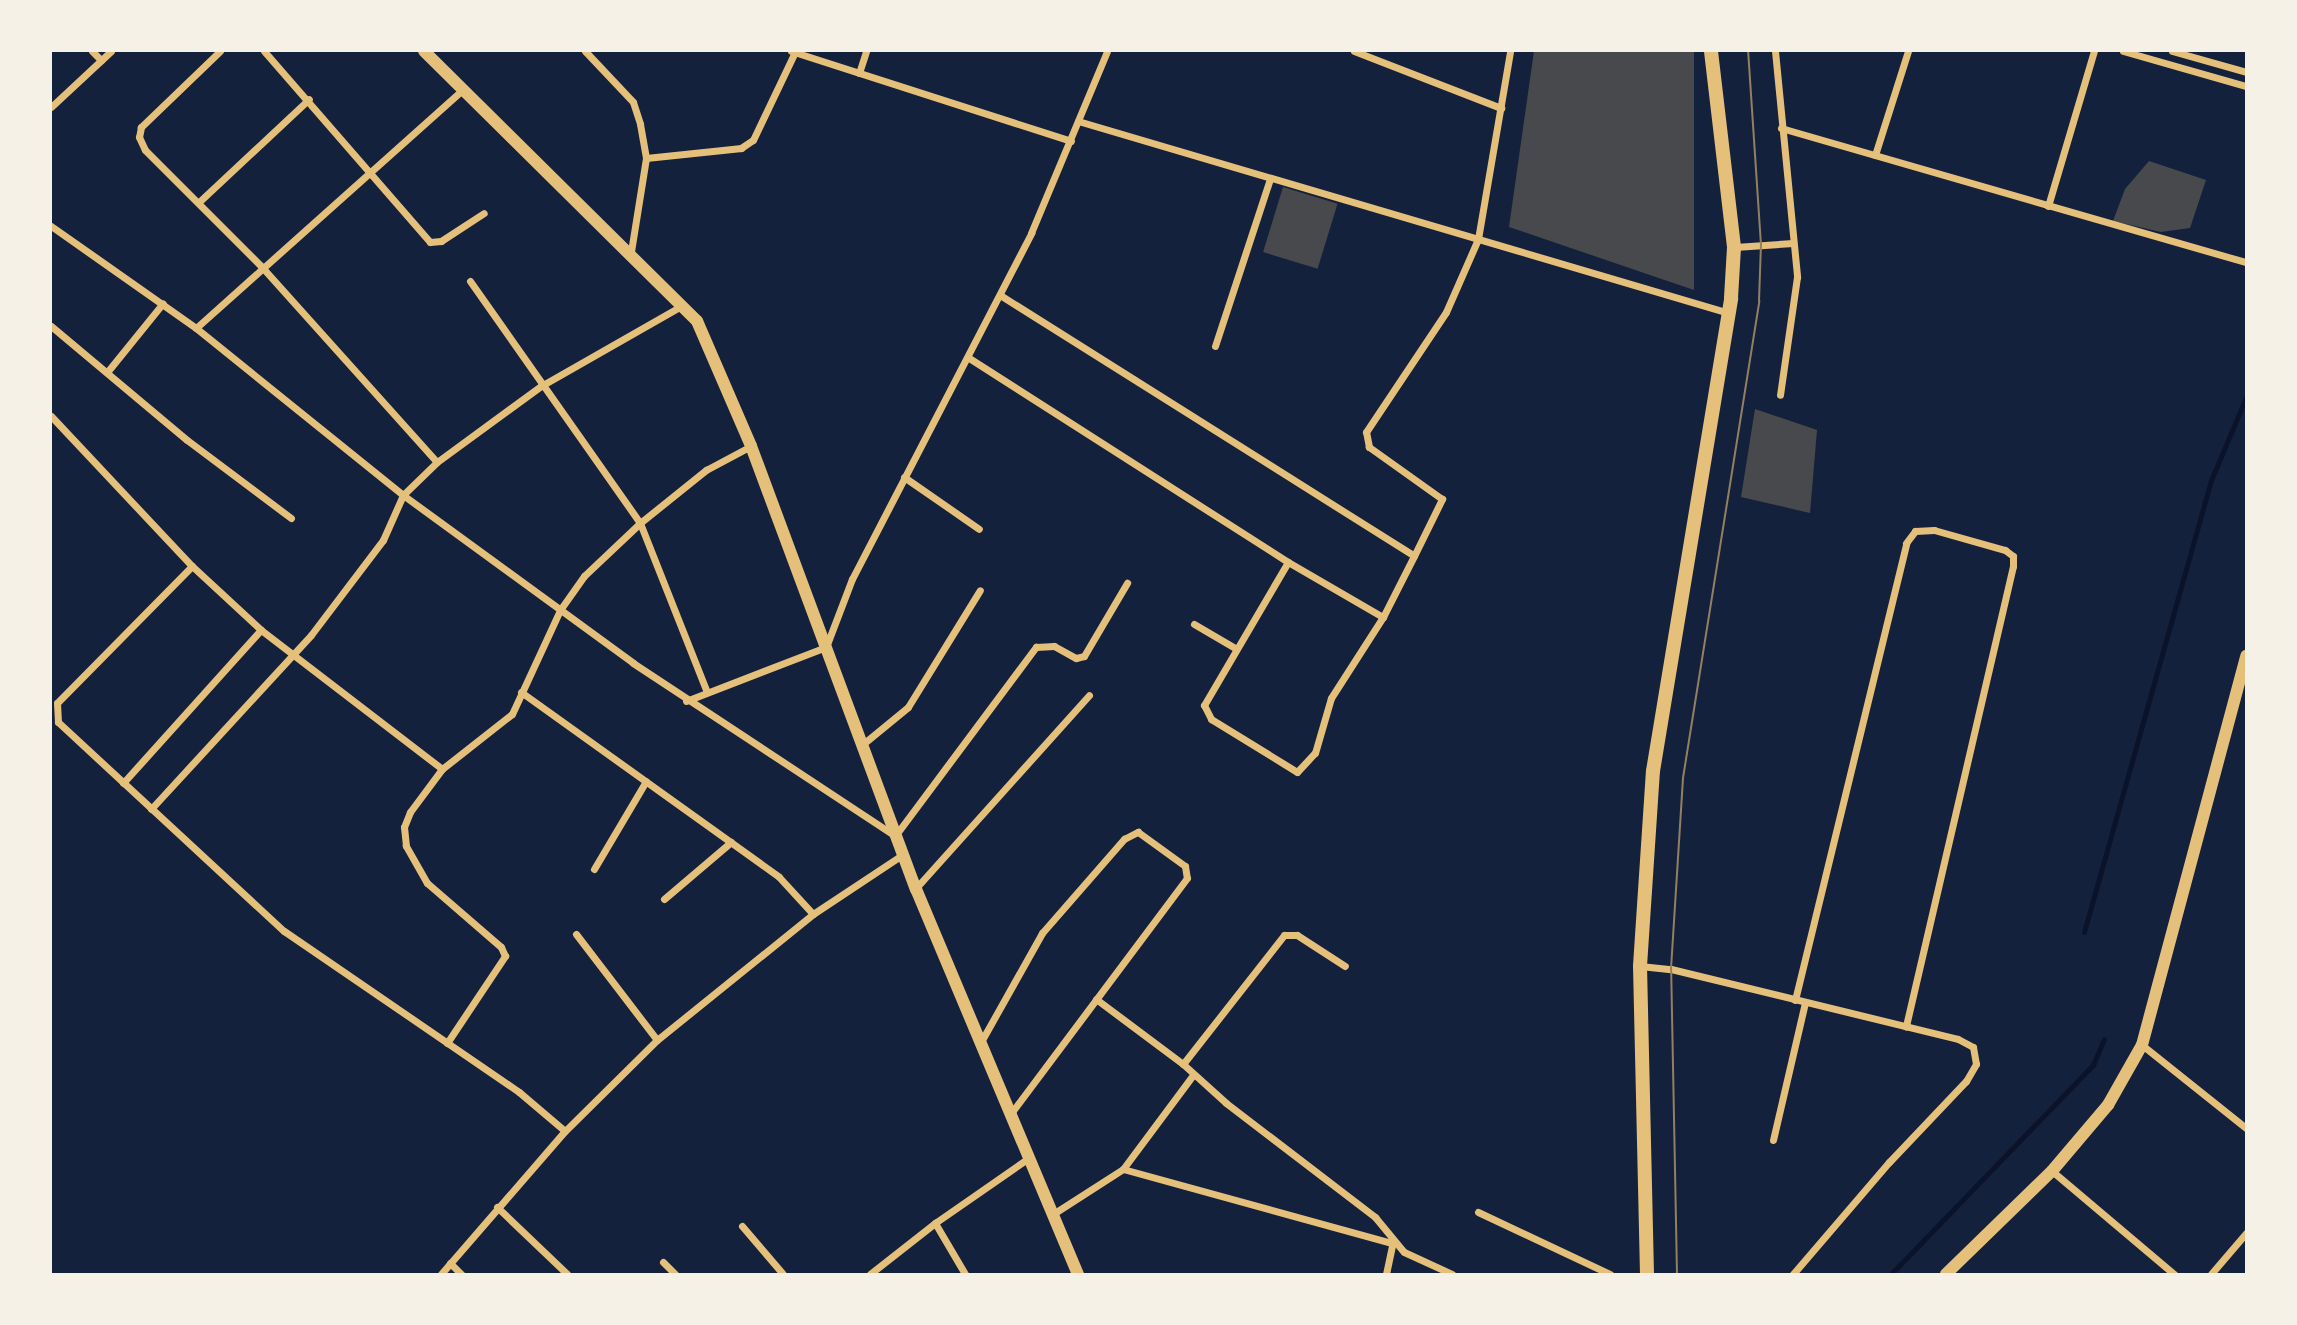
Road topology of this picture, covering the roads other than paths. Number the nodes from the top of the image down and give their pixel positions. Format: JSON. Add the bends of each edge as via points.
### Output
{"nodes":[{"id":1,"x":92,"y":51,"type":"edge"},
{"id":2,"x":111,"y":51,"type":"edge"},
{"id":3,"x":220,"y":51,"type":"edge"},
{"id":4,"x":264,"y":51,"type":"edge"},
{"id":5,"x":424,"y":51,"type":"edge"},
{"id":6,"x":585,"y":51,"type":"edge"},
{"id":7,"x":866,"y":51,"type":"edge"},
{"id":8,"x":1107,"y":51,"type":"edge"},
{"id":9,"x":1354,"y":51,"type":"edge"},
{"id":10,"x":1510,"y":51,"type":"edge"},
{"id":11,"x":1711,"y":51,"type":"edge"},
{"id":12,"x":1774,"y":51,"type":"edge"},
{"id":13,"x":1908,"y":51,"type":"edge"},
{"id":14,"x":2094,"y":51,"type":"edge"},
{"id":15,"x":2123,"y":51,"type":"edge"},
{"id":16,"x":2172,"y":51,"type":"edge"},
{"id":17,"x":793,"y":52,"type":"edge"},
{"id":18,"x":101,"y":60,"type":"junction"},
{"id":19,"x":2246,"y":71,"type":"edge"},
{"id":20,"x":859,"y":73,"type":"junction"},
{"id":21,"x":2246,"y":86,"type":"edge"},
{"id":22,"x":462,"y":90,"type":"junction"},
{"id":23,"x":309,"y":99,"type":"junction"},
{"id":24,"x":51,"y":107,"type":"edge"},
{"id":25,"x":1501,"y":108,"type":"junction"},
{"id":26,"x":1078,"y":121,"type":"junction"},
{"id":27,"x":1781,"y":128,"type":"junction"},
{"id":28,"x":1071,"y":141,"type":"junction"},
{"id":29,"x":1875,"y":155,"type":"junction"},
{"id":30,"x":646,"y":158,"type":"junction"},
{"id":31,"x":371,"y":171,"type":"junction"},
{"id":32,"x":1270,"y":179,"type":"junction"},
{"id":33,"x":200,"y":201,"type":"junction"},
{"id":34,"x":2048,"y":206,"type":"junction"},
{"id":35,"x":484,"y":214,"type":"dead end"},
{"id":36,"x":51,"y":226,"type":"edge"},
{"id":37,"x":1478,"y":239,"type":"junction"},
{"id":38,"x":1793,"y":243,"type":"junction"},
{"id":39,"x":1734,"y":247,"type":"junction"},
{"id":40,"x":631,"y":251,"type":"junction"},
{"id":41,"x":2246,"y":262,"type":"edge"},
{"id":42,"x":261,"y":266,"type":"junction"},
{"id":43,"x":470,"y":281,"type":"dead end"},
{"id":44,"x":1000,"y":295,"type":"junction"},
{"id":45,"x":163,"y":303,"type":"junction"},
{"id":46,"x":684,"y":305,"type":"junction"},
{"id":47,"x":1729,"y":313,"type":"junction"},
{"id":48,"x":51,"y":326,"type":"edge"},
{"id":49,"x":196,"y":327,"type":"junction"},
{"id":50,"x":1214,"y":346,"type":"dead end"},
{"id":51,"x":969,"y":358,"type":"junction"},
{"id":52,"x":108,"y":371,"type":"junction"},
{"id":53,"x":541,"y":386,"type":"junction"},
{"id":54,"x":1780,"y":395,"type":"dead end"},
{"id":55,"x":51,"y":416,"type":"edge"},
{"id":56,"x":751,"y":446,"type":"junction"},
{"id":57,"x":437,"y":462,"type":"junction"},
{"id":58,"x":904,"y":477,"type":"junction"},
{"id":59,"x":403,"y":495,"type":"junction"},
{"id":60,"x":291,"y":518,"type":"dead end"},
{"id":61,"x":640,"y":523,"type":"junction"},
{"id":62,"x":979,"y":529,"type":"dead end"},
{"id":63,"x":1414,"y":556,"type":"junction"},
{"id":64,"x":1288,"y":562,"type":"junction"},
{"id":65,"x":192,"y":566,"type":"junction"},
{"id":66,"x":1127,"y":583,"type":"dead end"},
{"id":67,"x":980,"y":590,"type":"dead end"},
{"id":68,"x":560,"y":610,"type":"junction"},
{"id":69,"x":1383,"y":617,"type":"junction"},
{"id":70,"x":1194,"y":624,"type":"dead end"},
{"id":71,"x":261,"y":630,"type":"junction"},
{"id":72,"x":826,"y":647,"type":"junction"},
{"id":73,"x":1235,"y":648,"type":"junction"},
{"id":74,"x":294,"y":655,"type":"junction"},
{"id":75,"x":2246,"y":656,"type":"edge"},
{"id":76,"x":521,"y":692,"type":"junction"},
{"id":77,"x":707,"y":692,"type":"junction"},
{"id":78,"x":1088,"y":695,"type":"dead end"},
{"id":79,"x":687,"y":701,"type":"junction"},
{"id":80,"x":863,"y":744,"type":"junction"},
{"id":81,"x":442,"y":769,"type":"junction"},
{"id":82,"x":646,"y":781,"type":"junction"},
{"id":83,"x":123,"y":783,"type":"junction"},
{"id":84,"x":151,"y":809,"type":"junction"},
{"id":85,"x":895,"y":836,"type":"junction"},
{"id":86,"x":730,"y":842,"type":"junction"},
{"id":87,"x":902,"y":855,"type":"junction"},
{"id":88,"x":593,"y":869,"type":"dead end"},
{"id":89,"x":916,"y":889,"type":"junction"},
{"id":90,"x":664,"y":899,"type":"dead end"},
{"id":91,"x":813,"y":914,"type":"junction"},
{"id":92,"x":576,"y":934,"type":"dead end"},
{"id":93,"x":1345,"y":966,"type":"dead end"},
{"id":94,"x":1640,"y":966,"type":"junction"},
{"id":95,"x":1096,"y":999,"type":"junction"},
{"id":96,"x":1795,"y":1000,"type":"junction"},
{"id":97,"x":1805,"y":1003,"type":"junction"},
{"id":98,"x":1906,"y":1027,"type":"junction"},
{"id":99,"x":657,"y":1040,"type":"junction"},
{"id":100,"x":982,"y":1040,"type":"junction"},
{"id":101,"x":447,"y":1043,"type":"junction"},
{"id":102,"x":2142,"y":1045,"type":"junction"},
{"id":103,"x":1184,"y":1064,"type":"junction"},
{"id":104,"x":1194,"y":1075,"type":"junction"},
{"id":105,"x":1013,"y":1111,"type":"junction"},
{"id":106,"x":2246,"y":1128,"type":"edge"},
{"id":107,"x":565,"y":1131,"type":"junction"},
{"id":108,"x":1773,"y":1140,"type":"dead end"},
{"id":109,"x":1031,"y":1157,"type":"junction"},
{"id":110,"x":1123,"y":1168,"type":"junction"},
{"id":111,"x":2052,"y":1171,"type":"junction"},
{"id":112,"x":498,"y":1207,"type":"junction"},
{"id":113,"x":1478,"y":1212,"type":"dead end"},
{"id":114,"x":1053,"y":1214,"type":"junction"},
{"id":115,"x":934,"y":1223,"type":"junction"},
{"id":116,"x":742,"y":1226,"type":"dead end"},
{"id":117,"x":2246,"y":1233,"type":"edge"},
{"id":118,"x":1393,"y":1240,"type":"junction"},
{"id":119,"x":663,"y":1262,"type":"dead end"},
{"id":120,"x":450,"y":1263,"type":"junction"},
{"id":121,"x":441,"y":1274,"type":"edge"},
{"id":122,"x":461,"y":1274,"type":"edge"},
{"id":123,"x":567,"y":1274,"type":"edge"},
{"id":124,"x":675,"y":1274,"type":"edge"},
{"id":125,"x":783,"y":1274,"type":"edge"},
{"id":126,"x":872,"y":1274,"type":"edge"},
{"id":127,"x":965,"y":1274,"type":"edge"},
{"id":128,"x":1078,"y":1274,"type":"edge"},
{"id":129,"x":1386,"y":1274,"type":"edge"},
{"id":130,"x":1452,"y":1274,"type":"edge"},
{"id":131,"x":1610,"y":1274,"type":"edge"},
{"id":132,"x":1647,"y":1274,"type":"edge"},
{"id":133,"x":1793,"y":1274,"type":"edge"},
{"id":134,"x":1946,"y":1274,"type":"edge"},
{"id":135,"x":2174,"y":1274,"type":"edge"},
{"id":136,"x":2211,"y":1274,"type":"edge"}],
"edges":[{"from":1,"to":18,"type":"street"},
{"from":2,"to":18,"type":"street"},
{"from":3,"to":33,"type":"street","via":[[141,127],[139,137],[145,150]]},
{"from":4,"to":23,"type":"street"},
{"from":5,"to":22,"type":"street"},
{"from":6,"to":30,"type":"street","via":[[633,102]]},
{"from":7,"to":20,"type":"street"},
{"from":8,"to":26,"type":"street"},
{"from":9,"to":25,"type":"street"},
{"from":10,"to":25,"type":"street"},
{"from":11,"to":39,"type":"main road"},
{"from":12,"to":27,"type":"street"},
{"from":13,"to":29,"type":"street"},
{"from":14,"to":34,"type":"street"},
{"from":15,"to":21,"type":"street"},
{"from":16,"to":19,"type":"street"},
{"from":17,"to":20,"type":"street"},
{"from":17,"to":30,"type":"street","via":[[747,144],[722,152]]},
{"from":18,"to":24,"type":"street"},
{"from":20,"to":28,"type":"street"},
{"from":22,"to":31,"type":"street"},
{"from":22,"to":40,"type":"street"},
{"from":23,"to":31,"type":"street"},
{"from":23,"to":33,"type":"street"},
{"from":25,"to":37,"type":"street"},
{"from":26,"to":28,"type":"street"},
{"from":26,"to":32,"type":"street"},
{"from":27,"to":29,"type":"street"},
{"from":27,"to":38,"type":"street"},
{"from":28,"to":44,"type":"street"},
{"from":29,"to":34,"type":"street"},
{"from":30,"to":40,"type":"street"},
{"from":31,"to":35,"type":"street","via":[[430,242],[441,241]]},
{"from":31,"to":42,"type":"street"},
{"from":32,"to":37,"type":"street"},
{"from":32,"to":50,"type":"street"},
{"from":33,"to":42,"type":"street"},
{"from":34,"to":41,"type":"street"},
{"from":36,"to":45,"type":"street"},
{"from":37,"to":47,"type":"street"},
{"from":37,"to":63,"type":"street","via":[[1446,312],[1366,432],[1369,447],[1442,499]]},
{"from":38,"to":39,"type":"street"},
{"from":38,"to":54,"type":"street","via":[[1796,306]]},
{"from":39,"to":47,"type":"main road"},
{"from":40,"to":46,"type":"street"},
{"from":42,"to":49,"type":"street"},
{"from":42,"to":57,"type":"street"},
{"from":43,"to":53,"type":"street"},
{"from":44,"to":51,"type":"street"},
{"from":44,"to":63,"type":"street"},
{"from":45,"to":49,"type":"street"},
{"from":45,"to":52,"type":"street"},
{"from":46,"to":53,"type":"street"},
{"from":46,"to":56,"type":"street","via":[[708,342]]},
{"from":47,"to":94,"type":"main road","via":[[1653,771]]},
{"from":48,"to":52,"type":"street"},
{"from":49,"to":59,"type":"street"},
{"from":51,"to":58,"type":"street"},
{"from":51,"to":64,"type":"street"},
{"from":52,"to":60,"type":"street","via":[[187,440]]},
{"from":53,"to":57,"type":"street"},
{"from":53,"to":61,"type":"street"},
{"from":55,"to":65,"type":"street"},
{"from":56,"to":61,"type":"street","via":[[706,470]]},
{"from":56,"to":72,"type":"street"},
{"from":57,"to":59,"type":"street"},
{"from":58,"to":62,"type":"street"},
{"from":58,"to":72,"type":"street","via":[[852,579]]},
{"from":59,"to":68,"type":"street"},
{"from":59,"to":74,"type":"street","via":[[383,540]]},
{"from":61,"to":68,"type":"street","via":[[584,576]]},
{"from":61,"to":77,"type":"street"},
{"from":63,"to":69,"type":"street"},
{"from":64,"to":69,"type":"street"},
{"from":64,"to":73,"type":"street"},
{"from":65,"to":71,"type":"street"},
{"from":65,"to":83,"type":"street","via":[[57,703],[58,722]]},
{"from":66,"to":85,"type":"street","via":[[1084,656],[1076,657],[1055,646],[1036,647]]},
{"from":67,"to":80,"type":"street","via":[[908,706]]},
{"from":68,"to":76,"type":"street"},
{"from":68,"to":79,"type":"street"},
{"from":69,"to":73,"type":"street","via":[[1331,698],[1315,753],[1297,772],[1205,711],[1209,693]]},
{"from":70,"to":73,"type":"street"},
{"from":71,"to":74,"type":"street"},
{"from":71,"to":83,"type":"street"},
{"from":72,"to":77,"type":"street"},
{"from":72,"to":80,"type":"street"},
{"from":74,"to":81,"type":"street"},
{"from":74,"to":84,"type":"street"},
{"from":75,"to":102,"type":"street"},
{"from":76,"to":81,"type":"street","via":[[506,720]]},
{"from":76,"to":82,"type":"street"},
{"from":77,"to":79,"type":"street"},
{"from":78,"to":89,"type":"street"},
{"from":79,"to":85,"type":"street"},
{"from":80,"to":85,"type":"street"},
{"from":81,"to":101,"type":"street","via":[[410,812],[404,827],[406,846],[427,883],[501,947],[505,956]]},
{"from":82,"to":86,"type":"street"},
{"from":82,"to":88,"type":"street"},
{"from":83,"to":84,"type":"street"},
{"from":84,"to":101,"type":"street","via":[[284,931]]},
{"from":85,"to":87,"type":"street"},
{"from":86,"to":90,"type":"street"},
{"from":86,"to":91,"type":"street","via":[[779,877]]},
{"from":87,"to":89,"type":"street"},
{"from":87,"to":91,"type":"street"},
{"from":89,"to":100,"type":"street"},
{"from":91,"to":99,"type":"street"},
{"from":92,"to":99,"type":"street"},
{"from":93,"to":103,"type":"street","via":[[1297,935],[1284,935]]},
{"from":94,"to":96,"type":"street"},
{"from":94,"to":132,"type":"main road"},
{"from":95,"to":100,"type":"street","via":[[1188,878],[1185,866],[1138,832],[1124,839],[1042,933]]},
{"from":95,"to":103,"type":"street"},
{"from":95,"to":105,"type":"street"},
{"from":96,"to":97,"type":"street"},
{"from":96,"to":98,"type":"street","via":[[1906,543],[1915,531],[1934,530],[2004,550],[2012,556],[2013,566]]},
{"from":97,"to":98,"type":"street"},
{"from":97,"to":108,"type":"street"},
{"from":98,"to":133,"type":"street","via":[[1973,1047],[1976,1055],[1966,1082],[1889,1162]]},
{"from":99,"to":107,"type":"street"},
{"from":100,"to":105,"type":"street"},
{"from":101,"to":107,"type":"street","via":[[519,1092]]},
{"from":102,"to":106,"type":"street"},
{"from":102,"to":111,"type":"street","via":[[2108,1105]]},
{"from":103,"to":104,"type":"street"},
{"from":104,"to":110,"type":"street"},
{"from":104,"to":118,"type":"street","via":[[1375,1217]]},
{"from":105,"to":109,"type":"street"},
{"from":107,"to":112,"type":"street"},
{"from":109,"to":114,"type":"street"},
{"from":109,"to":115,"type":"street"},
{"from":110,"to":114,"type":"street"},
{"from":110,"to":118,"type":"street"},
{"from":111,"to":134,"type":"street"},
{"from":111,"to":135,"type":"street"},
{"from":112,"to":120,"type":"street"},
{"from":112,"to":123,"type":"street"},
{"from":113,"to":131,"type":"street"},
{"from":114,"to":128,"type":"street"},
{"from":115,"to":126,"type":"street"},
{"from":115,"to":127,"type":"street"},
{"from":116,"to":125,"type":"street"},
{"from":117,"to":136,"type":"street"},
{"from":118,"to":129,"type":"street"},
{"from":118,"to":130,"type":"street","via":[[1415,1260]]},
{"from":119,"to":124,"type":"street"},
{"from":120,"to":121,"type":"street"},
{"from":120,"to":122,"type":"street"}]}
